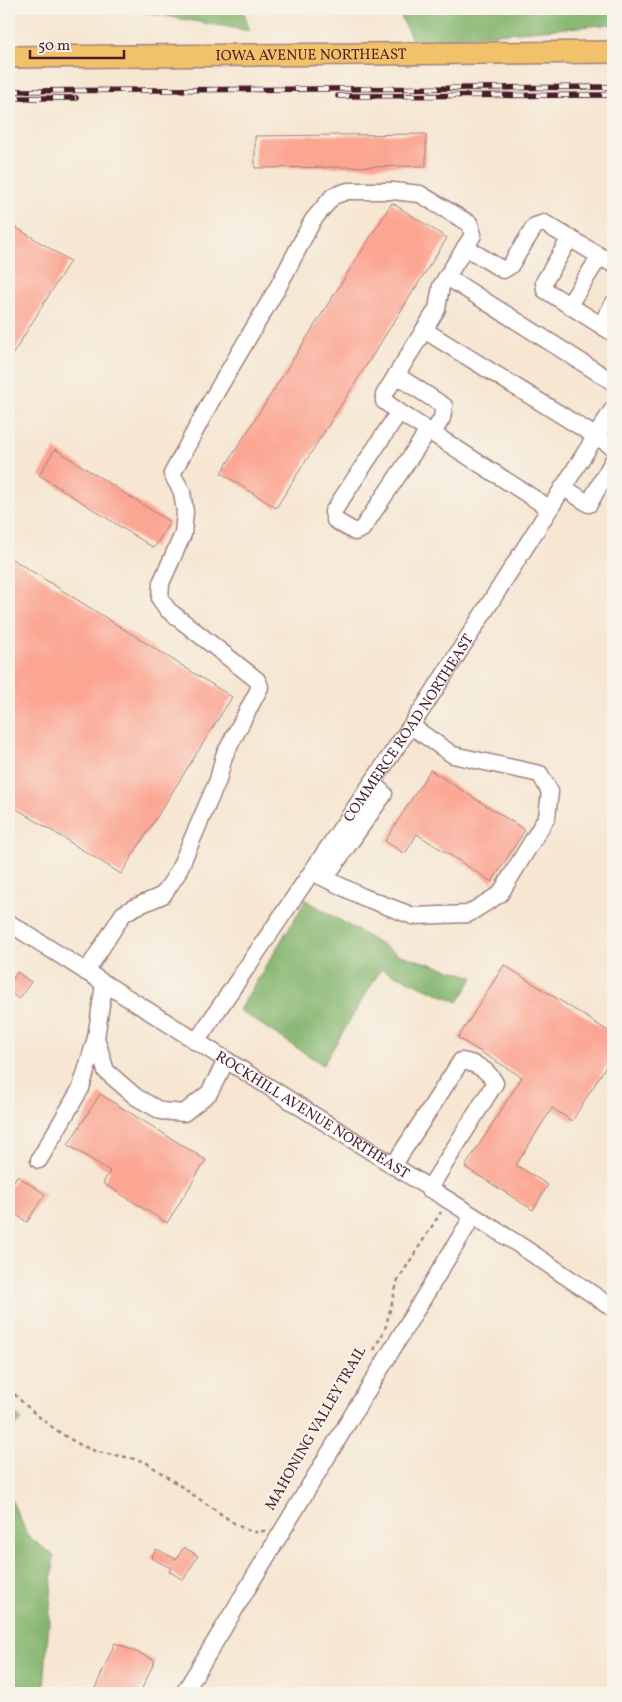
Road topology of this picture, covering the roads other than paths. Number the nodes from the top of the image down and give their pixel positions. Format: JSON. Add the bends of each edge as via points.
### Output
{"nodes":[{"id":1,"x":613,"y":52,"type":"edge"},
{"id":2,"x":9,"y":57,"type":"edge"},
{"id":3,"x":570,"y":238,"type":"junction"},
{"id":4,"x":465,"y":247,"type":"junction"},
{"id":5,"x":607,"y":260,"type":"edge"},
{"id":6,"x":447,"y":277,"type":"junction"},
{"id":7,"x":613,"y":304,"type":"edge"},
{"id":8,"x":569,"y":305,"type":"junction"},
{"id":9,"x":607,"y":329,"type":"edge"},
{"id":10,"x":424,"y":330,"type":"junction"},
{"id":11,"x":396,"y":375,"type":"junction"},
{"id":12,"x":613,"y":382,"type":"edge"},
{"id":13,"x":613,"y":409,"type":"edge"},
{"id":14,"x":399,"y":412,"type":"junction"},
{"id":15,"x":430,"y":432,"type":"junction"},
{"id":16,"x":596,"y":436,"type":"junction"},
{"id":17,"x":613,"y":447,"type":"edge"},
{"id":18,"x":613,"y":461,"type":"edge"},
{"id":19,"x":562,"y":487,"type":"junction"},
{"id":20,"x":549,"y":508,"type":"junction"},
{"id":21,"x":411,"y":726,"type":"junction"},
{"id":22,"x":319,"y":875,"type":"junction"},
{"id":23,"x":9,"y":923,"type":"edge"},
{"id":24,"x":86,"y":972,"type":"junction"},
{"id":25,"x":104,"y":984,"type":"junction"},
{"id":26,"x":96,"y":1038,"type":"junction"},
{"id":27,"x":196,"y":1042,"type":"junction"},
{"id":28,"x":226,"y":1061,"type":"junction"},
{"id":29,"x":39,"y":1160,"type":"dead end"},
{"id":30,"x":393,"y":1166,"type":"junction"},
{"id":31,"x":429,"y":1188,"type":"junction"},
{"id":32,"x":473,"y":1216,"type":"junction"},
{"id":33,"x":613,"y":1308,"type":"edge"},
{"id":34,"x":184,"y":1693,"type":"edge"}],
"edges":[{"from":1,"to":2,"type":"main road","name":"IOWA AVENUE NORTHEAST"},
{"from":3,"to":4,"type":"street","via":[[544,223],[535,226],[510,266],[503,270]]},
{"from":3,"to":5,"type":"street"},
{"from":3,"to":8,"type":"street","via":[[544,282],[545,290]]},
{"from":4,"to":6,"type":"street"},
{"from":4,"to":24,"type":"street","via":[[473,234],[470,224],[420,194],[348,191],[333,196],[313,220],[181,454],[172,474],[182,492],[186,512],[182,534],[161,583],[160,599],[168,610],[257,680],[260,687],[224,756],[218,780],[177,874],[164,895],[123,914]]},
{"from":5,"to":8,"type":"street"},
{"from":6,"to":10,"type":"street","via":[[441,286],[437,309]]},
{"from":6,"to":12,"type":"street"},
{"from":7,"to":9,"type":"street"},
{"from":8,"to":9,"type":"street"},
{"from":10,"to":11,"type":"street"},
{"from":10,"to":16,"type":"street"},
{"from":11,"to":14,"type":"street","via":[[384,395],[384,401]]},
{"from":11,"to":15,"type":"street","via":[[444,406],[442,418]]},
{"from":13,"to":16,"type":"street","name":"COMMERCE ROAD NORTHEAST"},
{"from":14,"to":15,"type":"street"},
{"from":14,"to":15,"type":"street","via":[[334,512],[335,520],[354,532],[362,529]]},
{"from":15,"to":20,"type":"street"},
{"from":16,"to":17,"type":"street"},
{"from":16,"to":19,"type":"street","name":"COMMERCE ROAD NORTHEAST"},
{"from":18,"to":19,"type":"street","via":[[589,504]]},
{"from":19,"to":20,"type":"street","name":"COMMERCE ROAD NORTHEAST"},
{"from":20,"to":21,"type":"street","name":"COMMERCE ROAD NORTHEAST"},
{"from":21,"to":22,"type":"street","name":"COMMERCE ROAD NORTHEAST","via":[[372,783]]},
{"from":21,"to":22,"type":"street","via":[[453,755],[540,774],[550,792],[547,817],[500,894],[468,914],[413,916],[362,897]]},
{"from":22,"to":27,"type":"street","name":"COMMERCE ROAD NORTHEAST"},
{"from":23,"to":24,"type":"street","name":"ROCKHILL AVENUE NORTHEAST"},
{"from":24,"to":25,"type":"street","name":"ROCKHILL AVENUE NORTHEAST"},
{"from":25,"to":26,"type":"street"},
{"from":25,"to":27,"type":"street","name":"ROCKHILL AVENUE NORTHEAST"},
{"from":26,"to":28,"type":"street","via":[[106,1071],[136,1097],[161,1111],[184,1113],[208,1093]]},
{"from":26,"to":29,"type":"street","via":[[81,1088]]},
{"from":27,"to":28,"type":"street","name":"ROCKHILL AVENUE NORTHEAST"},
{"from":28,"to":30,"type":"street","name":"ROCKHILL AVENUE NORTHEAST"},
{"from":30,"to":31,"type":"street","name":"ROCKHILL AVENUE NORTHEAST"},
{"from":30,"to":31,"type":"street","via":[[460,1061],[472,1062],[489,1073],[495,1083]]},
{"from":31,"to":32,"type":"street","name":"ROCKHILL AVENUE NORTHEAST"},
{"from":32,"to":33,"type":"street","name":"ROCKHILL AVENUE NORTHEAST"},
{"from":32,"to":34,"type":"street","via":[[241,1604]]}]}
